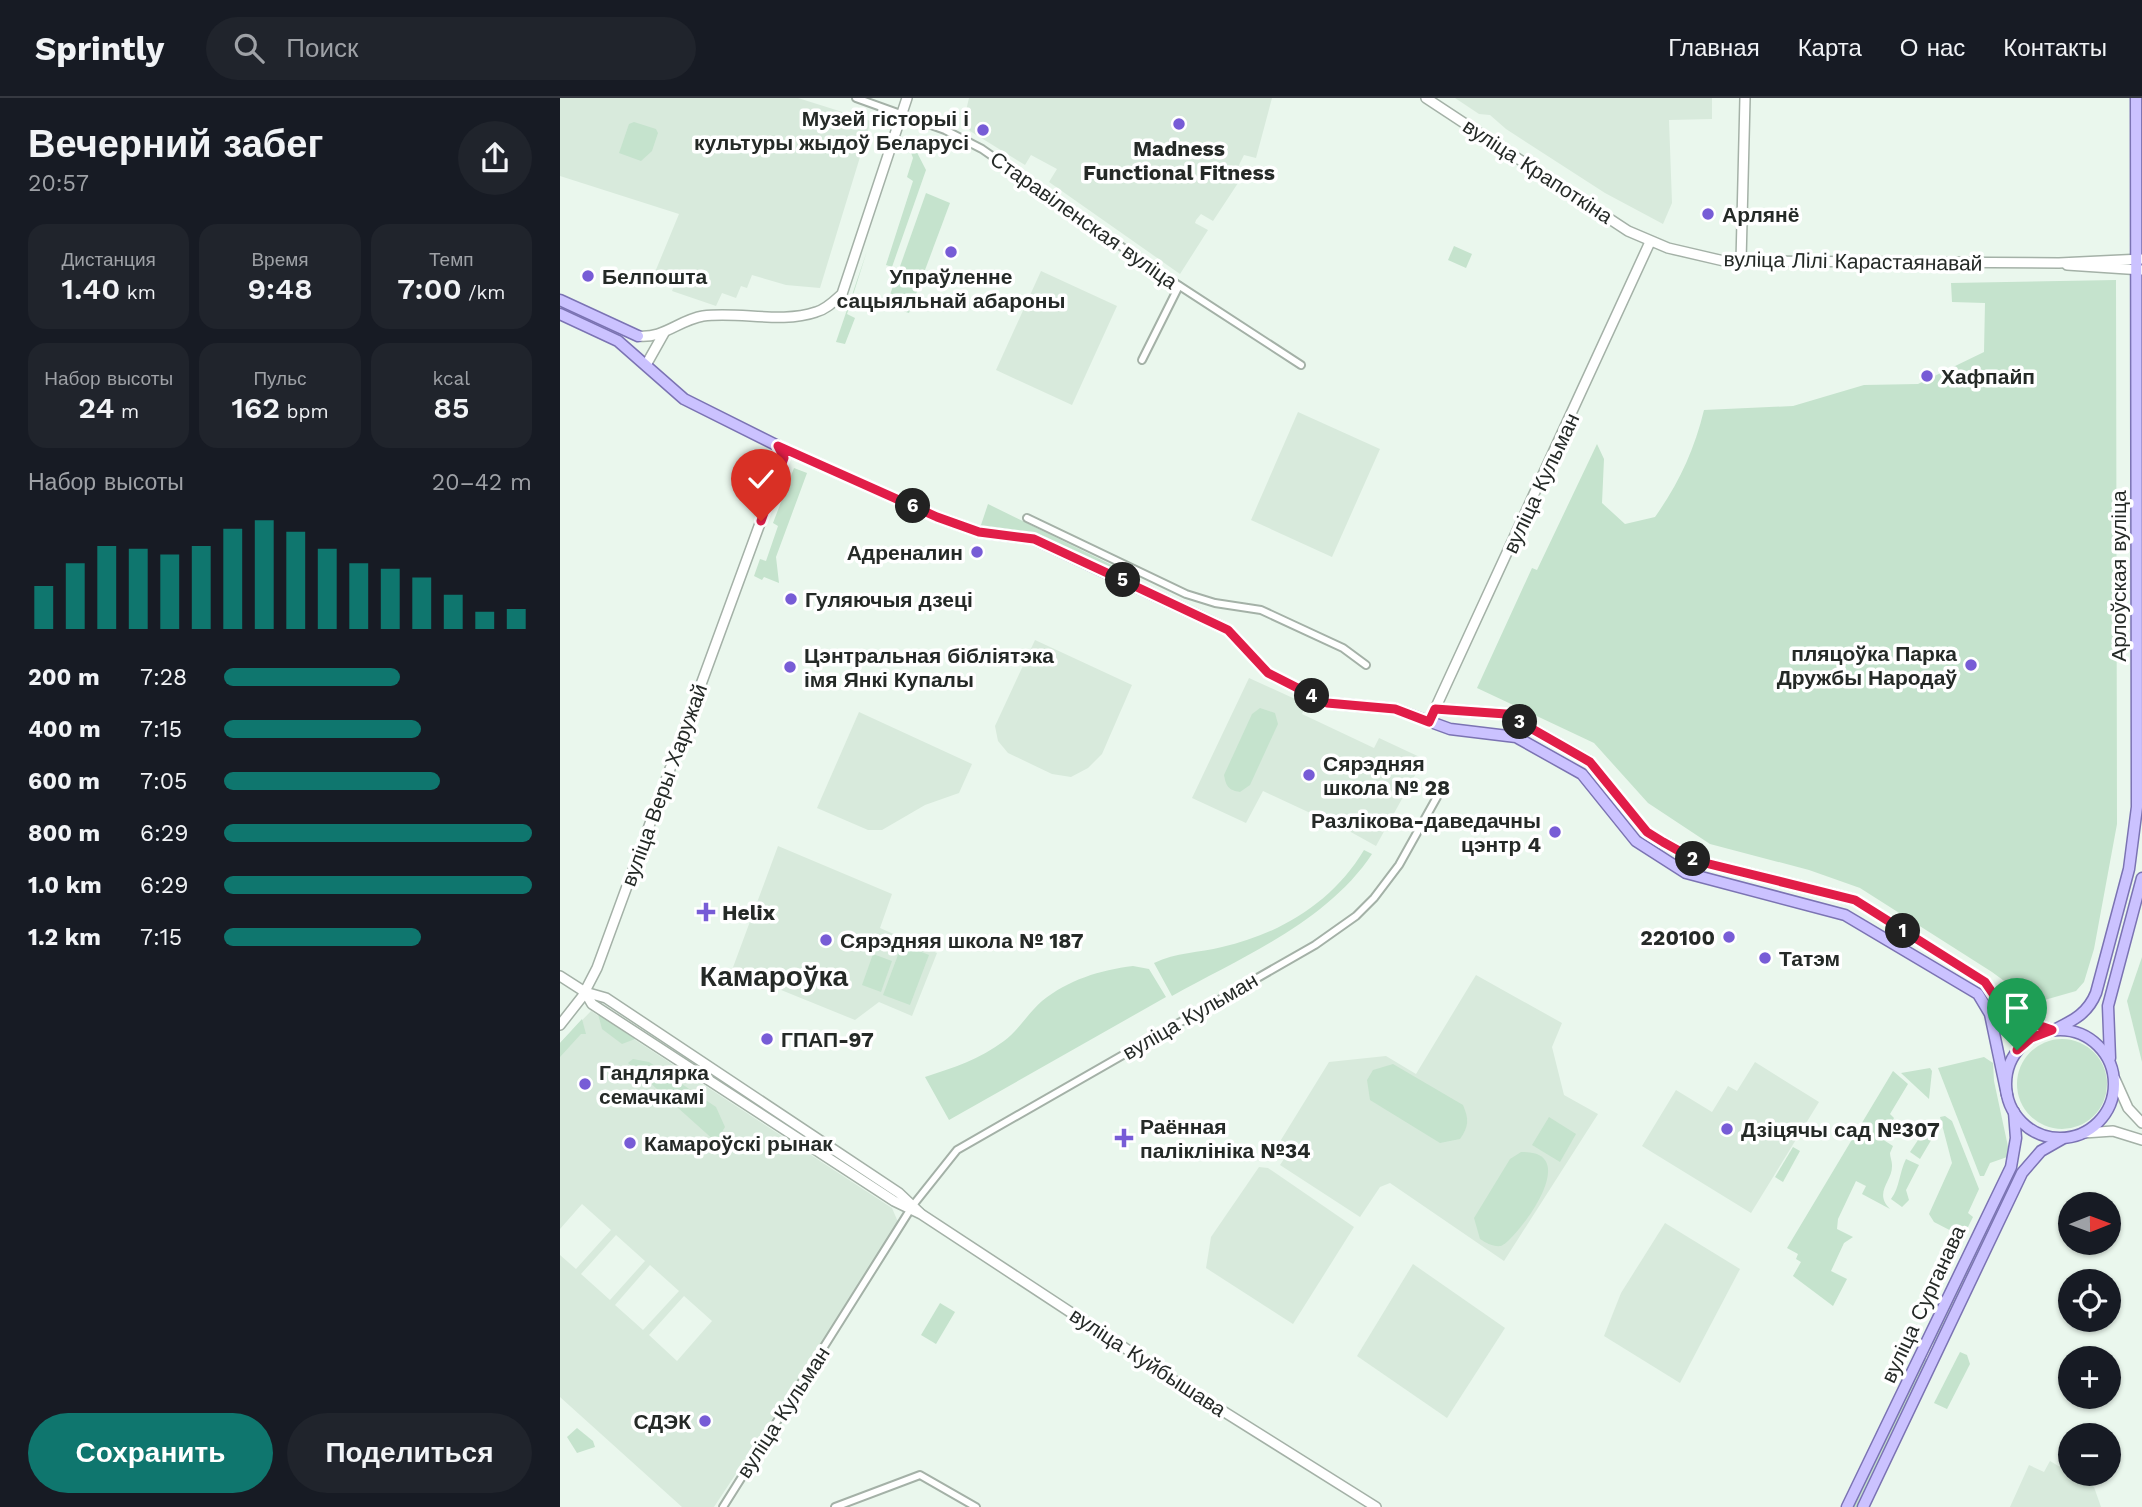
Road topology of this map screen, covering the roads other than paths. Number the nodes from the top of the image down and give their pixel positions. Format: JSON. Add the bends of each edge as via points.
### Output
{"nodes":[{"id":1,"x":856,"y":98,"type":"edge"},
{"id":2,"x":906,"y":98,"type":"edge"},
{"id":3,"x":1426,"y":98,"type":"edge"},
{"id":4,"x":1745,"y":98,"type":"edge"},
{"id":5,"x":2136,"y":98,"type":"edge"},
{"id":6,"x":902,"y":116,"type":"junction"},
{"id":7,"x":1650,"y":242,"type":"junction"},
{"id":8,"x":1741,"y":262,"type":"junction"},
{"id":9,"x":2139,"y":264,"type":"edge"},
{"id":10,"x":1179,"y":286,"type":"junction"},
{"id":11,"x":560,"y":300,"type":"edge"},
{"id":12,"x":560,"y":314,"type":"edge"},
{"id":13,"x":664,"y":333,"type":"junction"},
{"id":14,"x":638,"y":336,"type":"joint"},
{"id":15,"x":1142,"y":360,"type":"dead end"},
{"id":16,"x":646,"y":365,"type":"junction"},
{"id":17,"x":1301,"y":365,"type":"dead end"},
{"id":18,"x":778,"y":446,"type":"junction"},
{"id":19,"x":799,"y":455,"type":"junction"},
{"id":20,"x":1027,"y":518,"type":"dead end"},
{"id":21,"x":756,"y":539,"type":"junction"},
{"id":22,"x":1366,"y":665,"type":"dead end"},
{"id":23,"x":1435,"y":709,"type":"junction"},
{"id":24,"x":1429,"y":722,"type":"junction"},
{"id":25,"x":1437,"y":797,"type":"dead end"},
{"id":26,"x":2142,"y":878,"type":"edge"},
{"id":27,"x":560,"y":976,"type":"edge"},
{"id":28,"x":585,"y":992,"type":"junction"},
{"id":29,"x":560,"y":1025,"type":"edge"},
{"id":30,"x":2054,"y":1030,"type":"junction"},
{"id":31,"x":2110,"y":1062,"type":"junction"},
{"id":32,"x":2115,"y":1079,"type":"junction"},
{"id":33,"x":2007,"y":1095,"type":"junction"},
{"id":34,"x":2014,"y":1112,"type":"junction"},
{"id":35,"x":2142,"y":1123,"type":"edge"},
{"id":36,"x":2084,"y":1133,"type":"junction"},
{"id":37,"x":2062,"y":1139,"type":"junction"},
{"id":38,"x":2142,"y":1140,"type":"edge"},
{"id":39,"x":912,"y":1207,"type":"junction"},
{"id":40,"x":723,"y":1507,"type":"edge"},
{"id":41,"x":835,"y":1507,"type":"edge"},
{"id":42,"x":976,"y":1507,"type":"edge"},
{"id":43,"x":1376,"y":1507,"type":"edge"},
{"id":44,"x":1847,"y":1507,"type":"edge"},
{"id":45,"x":1863,"y":1507,"type":"edge"}],
"edges":[{"from":1,"to":6,"type":"street","name":"Старавіленская вуліца"},
{"from":2,"to":6,"type":"main road"},
{"from":3,"to":7,"type":"main road","name":"вуліца Крапоткіна"},
{"from":4,"to":8,"type":"main road"},
{"from":5,"to":9,"type":"main road","name":"Арлоўская вуліца"},
{"from":6,"to":10,"type":"street","name":"Старавіленская вуліца","via":[[982,149]]},
{"from":6,"to":13,"type":"main road","via":[[842,294],[827,307],[800,315],[705,316],[680,322]]},
{"from":7,"to":8,"type":"main road","name":"вуліца Лілі Карастаянавай","via":[[1700,257]]},
{"from":7,"to":23,"type":"main road","name":"вуліца Кульман"},
{"from":8,"to":9,"type":"main road","name":"вуліца Лілі Карастаянавай"},
{"from":9,"to":30,"type":"main road","name":"Арлоўская вуліца","via":[[2139,772],[2134,838],[2096,993],[2082,1014]]},
{"from":10,"to":15,"type":"street"},
{"from":10,"to":17,"type":"street","name":"Старавіленская вуліца"},
{"from":11,"to":14,"type":"main road"},
{"from":12,"to":16,"type":"main road","via":[[618,341]]},
{"from":13,"to":14,"type":"main road"},
{"from":13,"to":16,"type":"main road"},
{"from":16,"to":18,"type":"main road","via":[[684,399]]},
{"from":18,"to":19,"type":"main road"},
{"from":18,"to":21,"type":"main road","name":"вуліца Веры Харужай","via":[[784,458]]},
{"from":19,"to":21,"type":"main road","name":"вуліца Веры Харужай","via":[[786,466]]},
{"from":19,"to":24,"type":"main road","via":[[937,517],[979,532],[1034,539],[1112,575],[1228,630],[1268,673],[1327,703],[1395,709]]},
{"from":20,"to":22,"type":"street","via":[[1198,598],[1261,610],[1343,648]]},
{"from":21,"to":28,"type":"main road","name":"вуліца Веры Харужай"},
{"from":23,"to":24,"type":"main road","name":"вуліца Кульман"},
{"from":23,"to":30,"type":"main road","via":[[1506,714],[1590,762],[1647,832],[1663,842],[1697,861],[1855,900],[1985,982],[2012,1016]]},
{"from":24,"to":33,"type":"main road","via":[[1516,737],[1582,774],[1636,841],[1686,873],[1845,915],[1978,994],[1990,1014]]},
{"from":25,"to":39,"type":"street","name":"вуліца Кульман","via":[[1389,880],[1356,916],[1315,945],[957,1150]]},
{"from":26,"to":31,"type":"main road","via":[[2108,1006]]},
{"from":27,"to":28,"type":"main road","name":"вуліца Куйбышава"},
{"from":28,"to":29,"type":"main road","name":"вуліца Веры Харужай"},
{"from":28,"to":39,"type":"main road","name":"вуліца Куйбышава","via":[[593,1004]]},
{"from":30,"to":31,"type":"main road","via":[[2085,1035],[2102,1048]]},
{"from":30,"to":33,"type":"main road","via":[[2031,1038],[2017,1050],[2007,1073]]},
{"from":31,"to":32,"type":"main road"},
{"from":32,"to":35,"type":"main road","via":[[2128,1108]]},
{"from":32,"to":36,"type":"main road","via":[[2105,1115]]},
{"from":33,"to":34,"type":"main road"},
{"from":34,"to":37,"type":"main road","via":[[2033,1132]]},
{"from":34,"to":44,"type":"main road","name":"вуліца Сурганава","via":[[2011,1167]]},
{"from":36,"to":37,"type":"main road"},
{"from":36,"to":38,"type":"main road","via":[[2113,1130]]},
{"from":37,"to":45,"type":"main road","name":"вуліца Сурганава","via":[[2041,1152],[2022,1173]]},
{"from":39,"to":40,"type":"street","name":"вуліца Кульман"},
{"from":39,"to":43,"type":"main road","name":"вуліца Куйбышава"},
{"from":41,"to":42,"type":"street","via":[[920,1475]]}]}
